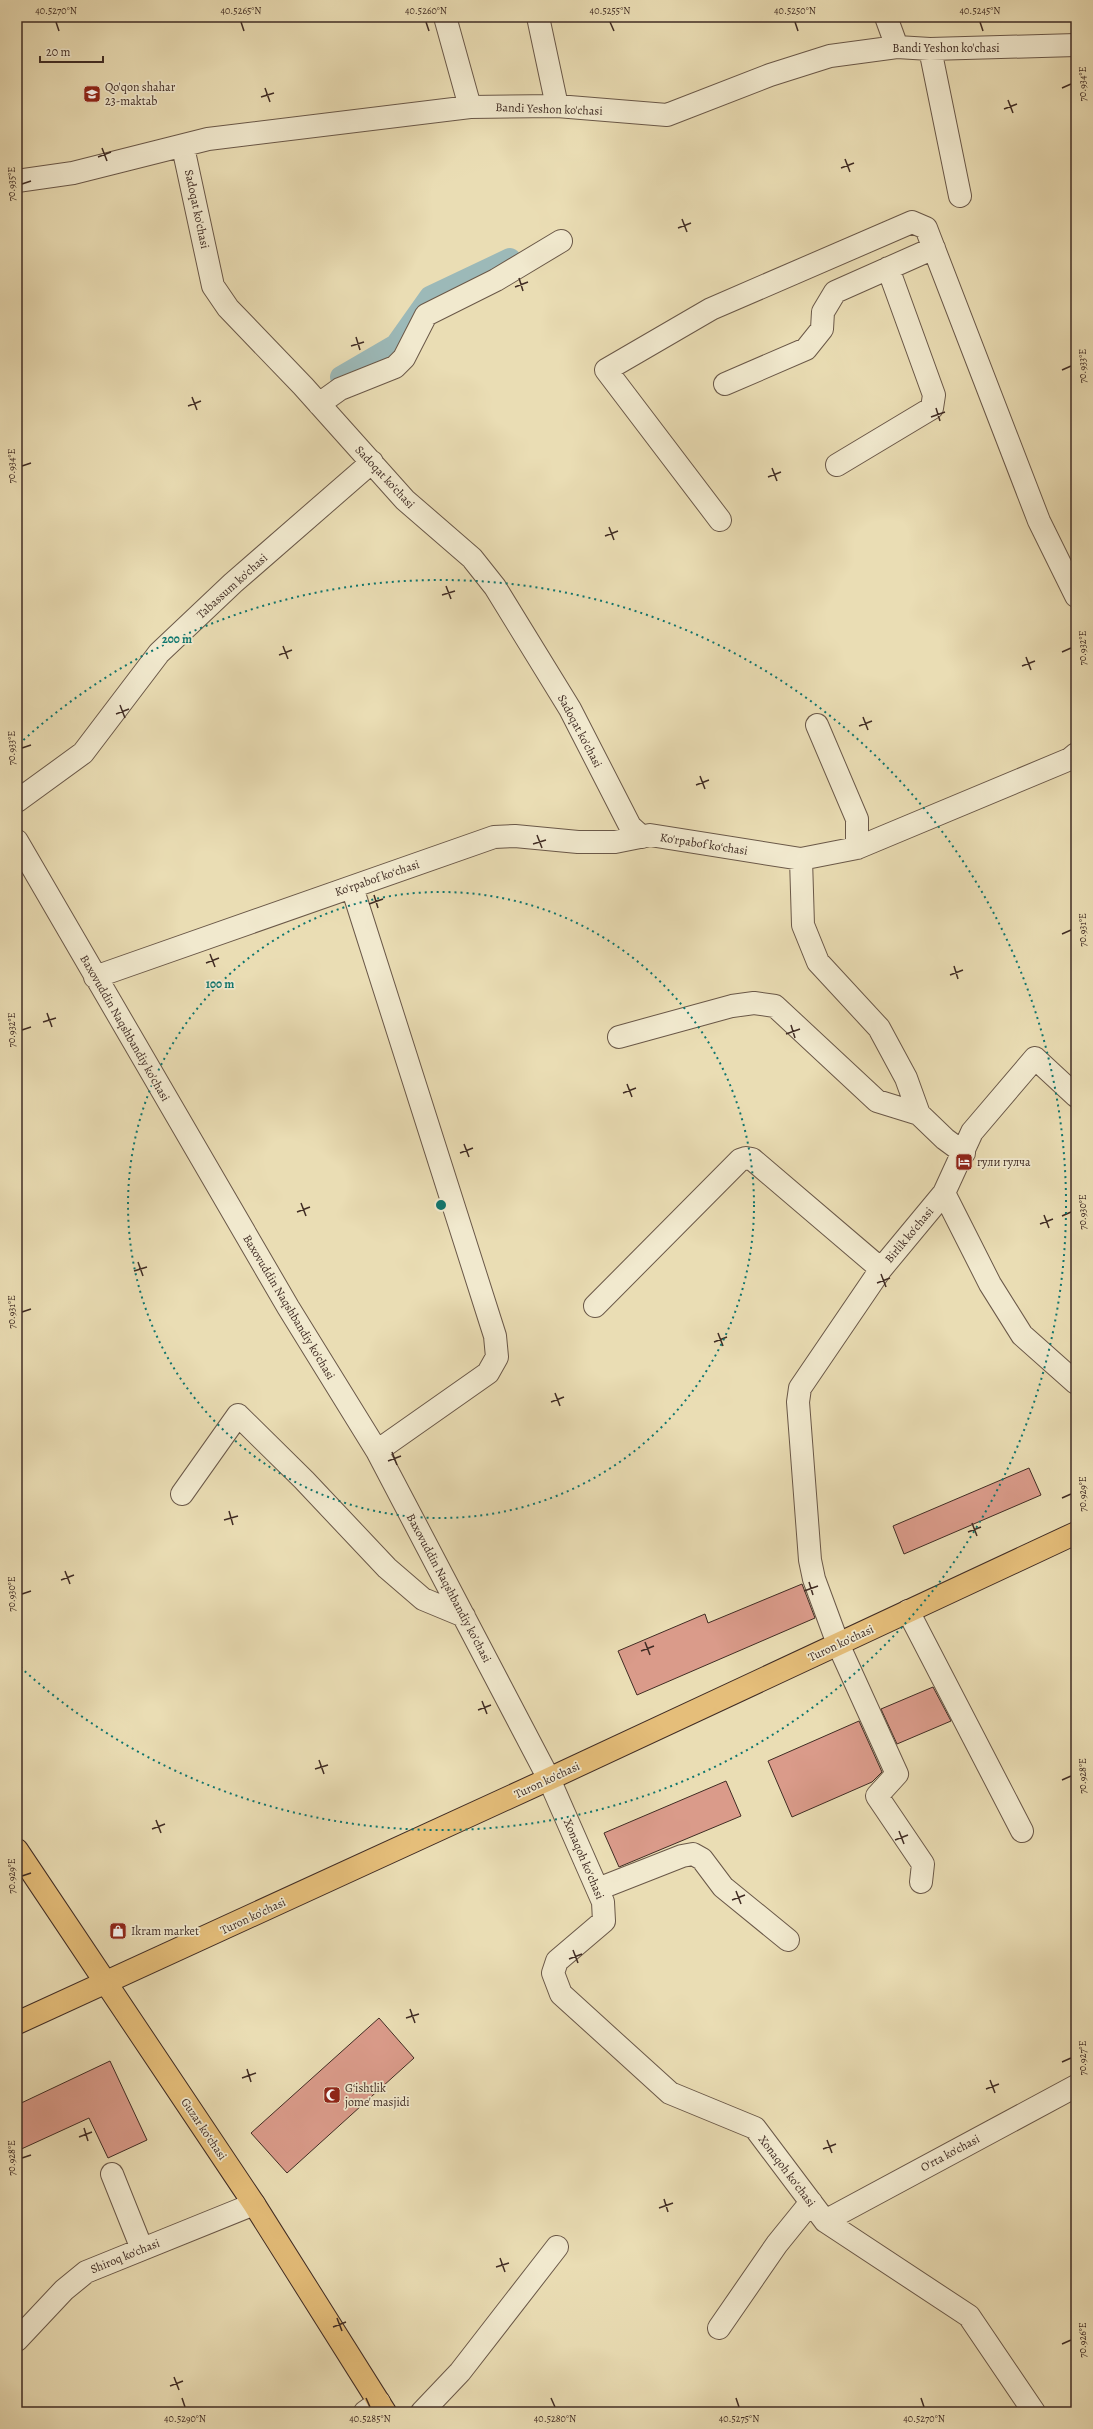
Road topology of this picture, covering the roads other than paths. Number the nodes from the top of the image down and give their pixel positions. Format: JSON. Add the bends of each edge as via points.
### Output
{"nodes":[{"id":1,"x":445,"y":17,"type":"edge"},
{"id":2,"x":538,"y":17,"type":"edge"},
{"id":3,"x":886,"y":17,"type":"edge"},
{"id":4,"x":1076,"y":45,"type":"edge"},
{"id":5,"x":897,"y":47,"type":"junction"},
{"id":6,"x":930,"y":49,"type":"junction"},
{"id":7,"x":557,"y":106,"type":"junction"},
{"id":8,"x":470,"y":107,"type":"junction"},
{"id":9,"x":183,"y":147,"type":"junction"},
{"id":10,"x":17,"y":181,"type":"edge"},
{"id":11,"x":960,"y":196,"type":"dead end"},
{"id":12,"x":561,"y":241,"type":"dead end"},
{"id":13,"x":934,"y":248,"type":"junction"},
{"id":14,"x":888,"y":268,"type":"junction"},
{"id":15,"x":725,"y":384,"type":"dead end"},
{"id":16,"x":319,"y":404,"type":"junction"},
{"id":17,"x":372,"y":462,"type":"junction"},
{"id":18,"x":837,"y":465,"type":"dead end"},
{"id":19,"x":720,"y":520,"type":"dead end"},
{"id":20,"x":1076,"y":596,"type":"edge"},
{"id":21,"x":817,"y":726,"type":"dead end"},
{"id":22,"x":1076,"y":754,"type":"edge"},
{"id":23,"x":17,"y":801,"type":"edge"},
{"id":24,"x":642,"y":837,"type":"junction"},
{"id":25,"x":17,"y":841,"type":"edge"},
{"id":26,"x":857,"y":848,"type":"junction"},
{"id":27,"x":801,"y":859,"type":"junction"},
{"id":28,"x":352,"y":887,"type":"junction"},
{"id":29,"x":95,"y":977,"type":"junction"},
{"id":30,"x":619,"y":1037,"type":"dead end"},
{"id":31,"x":1076,"y":1096,"type":"edge"},
{"id":32,"x":919,"y":1114,"type":"junction"},
{"id":33,"x":964,"y":1153,"type":"junction"},
{"id":34,"x":944,"y":1192,"type":"junction"},
{"id":35,"x":881,"y":1269,"type":"junction"},
{"id":36,"x":595,"y":1306,"type":"dead end"},
{"id":37,"x":1076,"y":1383,"type":"edge"},
{"id":38,"x":377,"y":1451,"type":"junction"},
{"id":39,"x":182,"y":1494,"type":"dead end"},
{"id":40,"x":1076,"y":1533,"type":"edge"},
{"id":41,"x":908,"y":1611,"type":"junction"},
{"id":42,"x":464,"y":1616,"type":"junction"},
{"id":43,"x":838,"y":1644,"type":"junction"},
{"id":44,"x":549,"y":1779,"type":"junction"},
{"id":45,"x":1022,"y":1830,"type":"dead end"},
{"id":46,"x":17,"y":1850,"type":"edge"},
{"id":47,"x":921,"y":1882,"type":"dead end"},
{"id":48,"x":598,"y":1889,"type":"junction"},
{"id":49,"x":788,"y":1940,"type":"dead end"},
{"id":50,"x":106,"y":1984,"type":"junction"},
{"id":51,"x":17,"y":2023,"type":"edge"},
{"id":52,"x":1076,"y":2086,"type":"edge"},
{"id":53,"x":112,"y":2174,"type":"dead end"},
{"id":54,"x":811,"y":2202,"type":"junction"},
{"id":55,"x":254,"y":2204,"type":"junction"},
{"id":56,"x":825,"y":2220,"type":"junction"},
{"id":57,"x":557,"y":2247,"type":"dead end"},
{"id":58,"x":142,"y":2249,"type":"junction"},
{"id":59,"x":719,"y":2328,"type":"dead end"},
{"id":60,"x":17,"y":2340,"type":"edge"},
{"id":61,"x":376,"y":2409,"type":"edge"},
{"id":62,"x":422,"y":2412,"type":"edge"},
{"id":63,"x":1034,"y":2412,"type":"edge"}],
"edges":[{"from":1,"to":8,"type":"street"},
{"from":2,"to":7,"type":"street"},
{"from":3,"to":5,"type":"street"},
{"from":4,"to":6,"type":"street","name":"Bandi Yeshon ko'chasi"},
{"from":5,"to":6,"type":"street","name":"Bandi Yeshon ko'chasi"},
{"from":5,"to":7,"type":"street","name":"Bandi Yeshon ko'chasi","via":[[830,56],[667,115]]},
{"from":6,"to":11,"type":"street"},
{"from":7,"to":8,"type":"street","name":"Bandi Yeshon ko'chasi"},
{"from":8,"to":9,"type":"street","name":"Bandi Yeshon ko'chasi","via":[[208,139]]},
{"from":9,"to":10,"type":"street","name":"Bandi Yeshon ko'chasi","via":[[73,173]]},
{"from":9,"to":16,"type":"street","name":"Sadoqat ko'chasi","via":[[213,286],[228,308]]},
{"from":12,"to":16,"type":"street","via":[[496,280],[426,315],[404,358],[395,367],[340,390]]},
{"from":13,"to":14,"type":"street"},
{"from":13,"to":19,"type":"street","via":[[926,228],[912,222],[711,309],[606,370]]},
{"from":13,"to":20,"type":"street","via":[[1039,521]]},
{"from":14,"to":15,"type":"street","via":[[835,292],[823,312],[822,328],[806,349]]},
{"from":14,"to":18,"type":"street","via":[[934,395],[932,408]]},
{"from":16,"to":17,"type":"street","name":"Sadoqat ko'chasi"},
{"from":17,"to":23,"type":"street","name":"Tabassum ko'chasi","via":[[233,583],[159,653],[83,753]]},
{"from":17,"to":24,"type":"street","name":"Sadoqat ko'chasi","via":[[404,500],[472,558],[495,587],[570,709],[630,826]]},
{"from":21,"to":26,"type":"street","via":[[857,819]]},
{"from":22,"to":26,"type":"street","name":"Ko'rpabof koʻchasi","via":[[1070,759]]},
{"from":24,"to":27,"type":"street","name":"Ko'rpabof koʻchasi","via":[[650,835]]},
{"from":24,"to":28,"type":"street","name":"Ko'rpabof koʻchasi","via":[[615,842],[494,837]]},
{"from":25,"to":29,"type":"street","name":"Baxovuddin Naqshbandiy ko'chasi"},
{"from":26,"to":27,"type":"street","name":"Ko'rpabof koʻchasi"},
{"from":27,"to":32,"type":"street","via":[[803,925],[818,962],[879,1028],[906,1078]]},
{"from":28,"to":29,"type":"street","name":"Ko'rpabof koʻchasi"},
{"from":28,"to":38,"type":"street","via":[[496,1336],[497,1357],[488,1373]]},
{"from":29,"to":38,"type":"street","name":"Baxovuddin Naqshbandiy ko'chasi","via":[[288,1307]]},
{"from":30,"to":32,"type":"street","via":[[732,1006],[754,1003],[775,1006],[877,1100]]},
{"from":31,"to":33,"type":"street","name":"Birlik ko'chasi","via":[[1035,1058],[972,1132]]},
{"from":32,"to":33,"type":"street"},
{"from":33,"to":34,"type":"street","name":"Birlik ko'chasi"},
{"from":34,"to":35,"type":"street","name":"Birlik ko'chasi"},
{"from":34,"to":37,"type":"street","via":[[990,1284],[1022,1335]]},
{"from":35,"to":36,"type":"street","via":[[752,1159],[746,1158],[740,1160]]},
{"from":35,"to":43,"type":"street","name":"Birlik ko'chasi","via":[[800,1388],[798,1402],[810,1560]]},
{"from":38,"to":42,"type":"street","name":"Baxovuddin Naqshbandiy ko'chasi"},
{"from":39,"to":42,"type":"street","via":[[238,1416],[304,1480],[387,1568],[423,1599]]},
{"from":40,"to":41,"type":"main road","name":"Turon ko'chasi"},
{"from":41,"to":43,"type":"main road","name":"Turon ko'chasi"},
{"from":41,"to":45,"type":"street"},
{"from":42,"to":44,"type":"street","name":"Baxovuddin Naqshbandiy ko'chasi"},
{"from":43,"to":44,"type":"main road","name":"Turon ko'chasi"},
{"from":43,"to":47,"type":"street","name":"Birlik ko'chasi","via":[[896,1774],[877,1796],[923,1864]]},
{"from":44,"to":48,"type":"street","name":"Xonaqoh koʻchasi"},
{"from":44,"to":50,"type":"main road","name":"Turon ko'chasi"},
{"from":46,"to":50,"type":"main road","name":"Guzar koʻchasi"},
{"from":48,"to":49,"type":"street","via":[[693,1854],[702,1858],[723,1887]]},
{"from":48,"to":54,"type":"street","name":"Xonaqoh koʻchasi","via":[[604,1902],[604,1921],[557,1961],[552,1973],[561,1994],[670,2093],[755,2128]]},
{"from":50,"to":51,"type":"main road","name":"Turon ko'chasi"},
{"from":50,"to":55,"type":"main road","name":"Guzar koʻchasi"},
{"from":52,"to":56,"type":"street","name":"O'rta ko'chasi"},
{"from":53,"to":58,"type":"street"},
{"from":54,"to":56,"type":"street","name":"Xonaqoh koʻchasi"},
{"from":54,"to":59,"type":"street","via":[[777,2244]]},
{"from":55,"to":58,"type":"street","name":"Shiroq ko'chasi"},
{"from":55,"to":61,"type":"main road","name":"Guzar koʻchasi"},
{"from":56,"to":63,"type":"street","name":"Xonaqoh koʻchasi","via":[[969,2316]]},
{"from":57,"to":62,"type":"street","via":[[460,2372]]},
{"from":58,"to":60,"type":"street","name":"Shiroq ko'chasi","via":[[86,2272],[64,2290]]}]}
